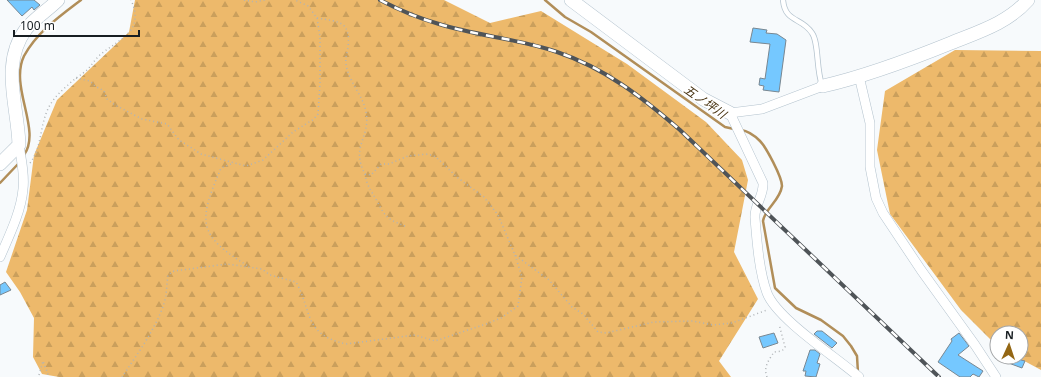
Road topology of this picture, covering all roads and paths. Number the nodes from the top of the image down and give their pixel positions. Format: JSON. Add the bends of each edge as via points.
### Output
{"nodes":[{"id":1,"x":58,"y":0,"type":"edge"},
{"id":2,"x":131,"y":0,"type":"edge"},
{"id":3,"x":244,"y":0,"type":"edge"},
{"id":4,"x":265,"y":0,"type":"edge"},
{"id":5,"x":295,"y":0,"type":"edge"},
{"id":6,"x":571,"y":0,"type":"edge"},
{"id":7,"x":783,"y":0,"type":"edge"},
{"id":8,"x":1028,"y":0,"type":"edge"},
{"id":9,"x":317,"y":18,"type":"junction"},
{"id":10,"x":859,"y":76,"type":"junction"},
{"id":11,"x":76,"y":78,"type":"junction"},
{"id":12,"x":823,"y":86,"type":"junction"},
{"id":13,"x":731,"y":117,"type":"junction"},
{"id":14,"x":19,"y":145,"type":"junction"},
{"id":15,"x":0,"y":164,"type":"edge"},
{"id":16,"x":232,"y":164,"type":"junction"},
{"id":17,"x":23,"y":170,"type":"junction"},
{"id":18,"x":365,"y":174,"type":"junction"},
{"id":19,"x":407,"y":227,"type":"dead end"},
{"id":20,"x":515,"y":255,"type":"junction"},
{"id":21,"x":0,"y":257,"type":"edge"},
{"id":22,"x":250,"y":267,"type":"junction"},
{"id":23,"x":776,"y":306,"type":"junction"},
{"id":24,"x":778,"y":320,"type":"dead end"},
{"id":25,"x":39,"y":375,"type":"dead end"},
{"id":26,"x":49,"y":377,"type":"edge"},
{"id":27,"x":122,"y":377,"type":"edge"},
{"id":28,"x":767,"y":377,"type":"edge"},
{"id":29,"x":859,"y":377,"type":"edge"},
{"id":30,"x":996,"y":377,"type":"edge"}],
"edges":[{"from":1,"to":14,"type":"street","via":[[26,29],[12,57],[10,71]]},
{"from":2,"to":11,"type":"path","via":[[136,14],[127,36],[99,56]]},
{"from":3,"to":4,"type":"path"},
{"from":5,"to":9,"type":"path","via":[[308,6]]},
{"from":6,"to":13,"type":"street"},
{"from":7,"to":12,"type":"lane","via":[[785,12],[789,17],[808,28],[815,39],[818,75]]},
{"from":8,"to":10,"type":"street","via":[[995,25],[904,63]]},
{"from":9,"to":16,"type":"path","via":[[320,37],[318,114],[293,132],[264,160],[246,166]]},
{"from":9,"to":18,"type":"path","via":[[340,22],[349,36],[346,64],[367,113],[366,131],[358,151]]},
{"from":10,"to":12,"type":"street"},
{"from":10,"to":30,"type":"street","via":[[870,123],[870,167],[876,198],[883,213],[921,270]]},
{"from":11,"to":16,"type":"path","via":[[90,81],[104,91],[115,105],[142,119],[167,124],[179,140],[201,154]]},
{"from":11,"to":17,"type":"path","via":[[49,106],[36,154]]},
{"from":12,"to":13,"type":"street","via":[[762,109]]},
{"from":13,"to":23,"type":"street","via":[[763,183],[764,190],[755,216],[763,277],[768,294]]},
{"from":14,"to":15,"type":"street"},
{"from":14,"to":17,"type":"street"},
{"from":16,"to":22,"type":"path","via":[[221,168],[206,209],[205,224],[220,247]]},
{"from":17,"to":21,"type":"street","via":[[23,189],[13,226]]},
{"from":18,"to":19,"type":"path","via":[[368,187],[381,211],[390,219]]},
{"from":18,"to":20,"type":"path","via":[[371,175],[381,164],[389,164],[408,156],[428,154],[436,157],[458,178],[484,197],[498,214]]},
{"from":20,"to":22,"type":"path","via":[[522,277],[518,306],[501,318],[435,341],[415,335],[346,344],[337,342],[315,329],[296,282]]},
{"from":20,"to":23,"type":"path","via":[[549,280],[598,332],[606,333],[654,322],[693,321],[713,326],[732,323]]},
{"from":22,"to":27,"type":"path","via":[[227,264],[174,271],[168,275],[161,312]]},
{"from":23,"to":29,"type":"street","via":[[784,316]]},
{"from":24,"to":28,"type":"path","via":[[784,347],[782,351],[774,352],[766,365]]},
{"from":25,"to":26,"type":"path","via":[[43,361]]}]}
